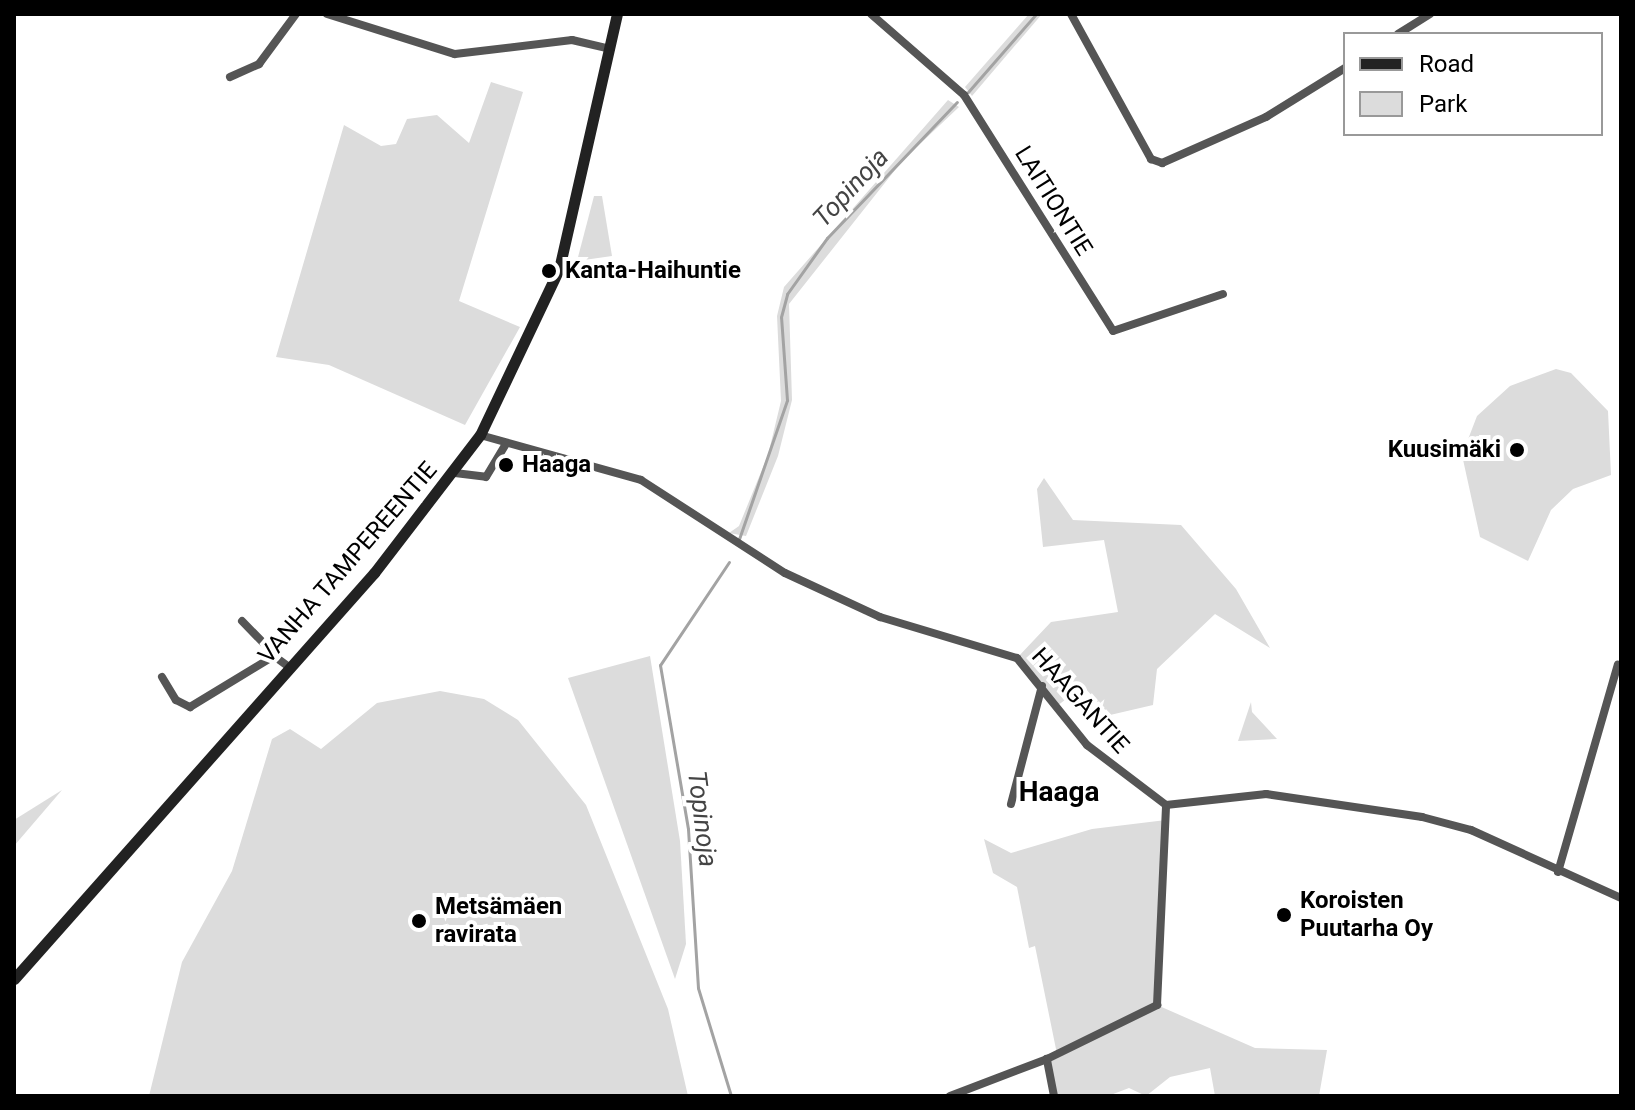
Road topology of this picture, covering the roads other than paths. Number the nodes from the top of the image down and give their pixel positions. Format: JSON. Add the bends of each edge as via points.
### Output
{"nodes":[{"id":1,"x":296,"y":14,"type":"edge"},
{"id":2,"x":327,"y":14,"type":"edge"},
{"id":3,"x":617,"y":14,"type":"edge"},
{"id":4,"x":871,"y":14,"type":"edge"},
{"id":5,"x":1071,"y":14,"type":"edge"},
{"id":6,"x":1430,"y":14,"type":"edge"},
{"id":7,"x":1401,"y":32,"type":"edge"},
{"id":8,"x":610,"y":49,"type":"junction"},
{"id":9,"x":1343,"y":69,"type":"edge"},
{"id":10,"x":230,"y":77,"type":"dead end"},
{"id":11,"x":1223,"y":294,"type":"dead end"},
{"id":12,"x":480,"y":435,"type":"junction"},
{"id":13,"x":506,"y":444,"type":"junction"},
{"id":14,"x":455,"y":473,"type":"junction"},
{"id":15,"x":242,"y":621,"type":"dead end"},
{"id":16,"x":277,"y":657,"type":"junction"},
{"id":17,"x":1618,"y":664,"type":"dead end"},
{"id":18,"x":289,"y":667,"type":"junction"},
{"id":19,"x":162,"y":677,"type":"dead end"},
{"id":20,"x":1042,"y":686,"type":"junction"},
{"id":21,"x":1011,"y":804,"type":"dead end"},
{"id":22,"x":1166,"y":805,"type":"junction"},
{"id":23,"x":1558,"y":872,"type":"junction"},
{"id":24,"x":1621,"y":898,"type":"edge"},
{"id":25,"x":14,"y":979,"type":"edge"},
{"id":26,"x":1047,"y":1059,"type":"junction"},
{"id":27,"x":950,"y":1096,"type":"edge"},
{"id":28,"x":1054,"y":1096,"type":"edge"}],
"edges":[{"from":1,"to":10,"type":"street","via":[[259,64]]},
{"from":2,"to":8,"type":"street","via":[[455,54],[572,40]]},
{"from":3,"to":8,"type":"main road","name":"VANHA TAMPEREENTIE"},
{"from":4,"to":11,"type":"street","name":"LAITIONTIE","via":[[964,95],[1113,331]]},
{"from":5,"to":9,"type":"street","via":[[1151,159],[1162,163],[1266,117]]},
{"from":6,"to":7,"type":"street"},
{"from":8,"to":12,"type":"main road","name":"VANHA TAMPEREENTIE","via":[[557,274]]},
{"from":12,"to":13,"type":"street","name":"HAAGANTIE"},
{"from":12,"to":14,"type":"main road","name":"VANHA TAMPEREENTIE"},
{"from":13,"to":14,"type":"street","via":[[486,477]]},
{"from":13,"to":20,"type":"street","name":"HAAGANTIE","via":[[641,480],[785,573],[880,617],[1017,658]]},
{"from":14,"to":18,"type":"main road","name":"VANHA TAMPEREENTIE"},
{"from":15,"to":16,"type":"street"},
{"from":16,"to":18,"type":"street"},
{"from":16,"to":19,"type":"street","via":[[190,707],[176,700]]},
{"from":17,"to":23,"type":"street"},
{"from":18,"to":25,"type":"main road","name":"VANHA TAMPEREENTIE"},
{"from":20,"to":21,"type":"street"},
{"from":20,"to":22,"type":"street","name":"HAAGANTIE","via":[[1110,768]]},
{"from":22,"to":23,"type":"street","via":[[1266,794],[1422,817],[1471,830]]},
{"from":22,"to":26,"type":"street","via":[[1157,1005],[1145,1017]]},
{"from":23,"to":24,"type":"street"},
{"from":26,"to":27,"type":"street"},
{"from":26,"to":28,"type":"street"}]}
